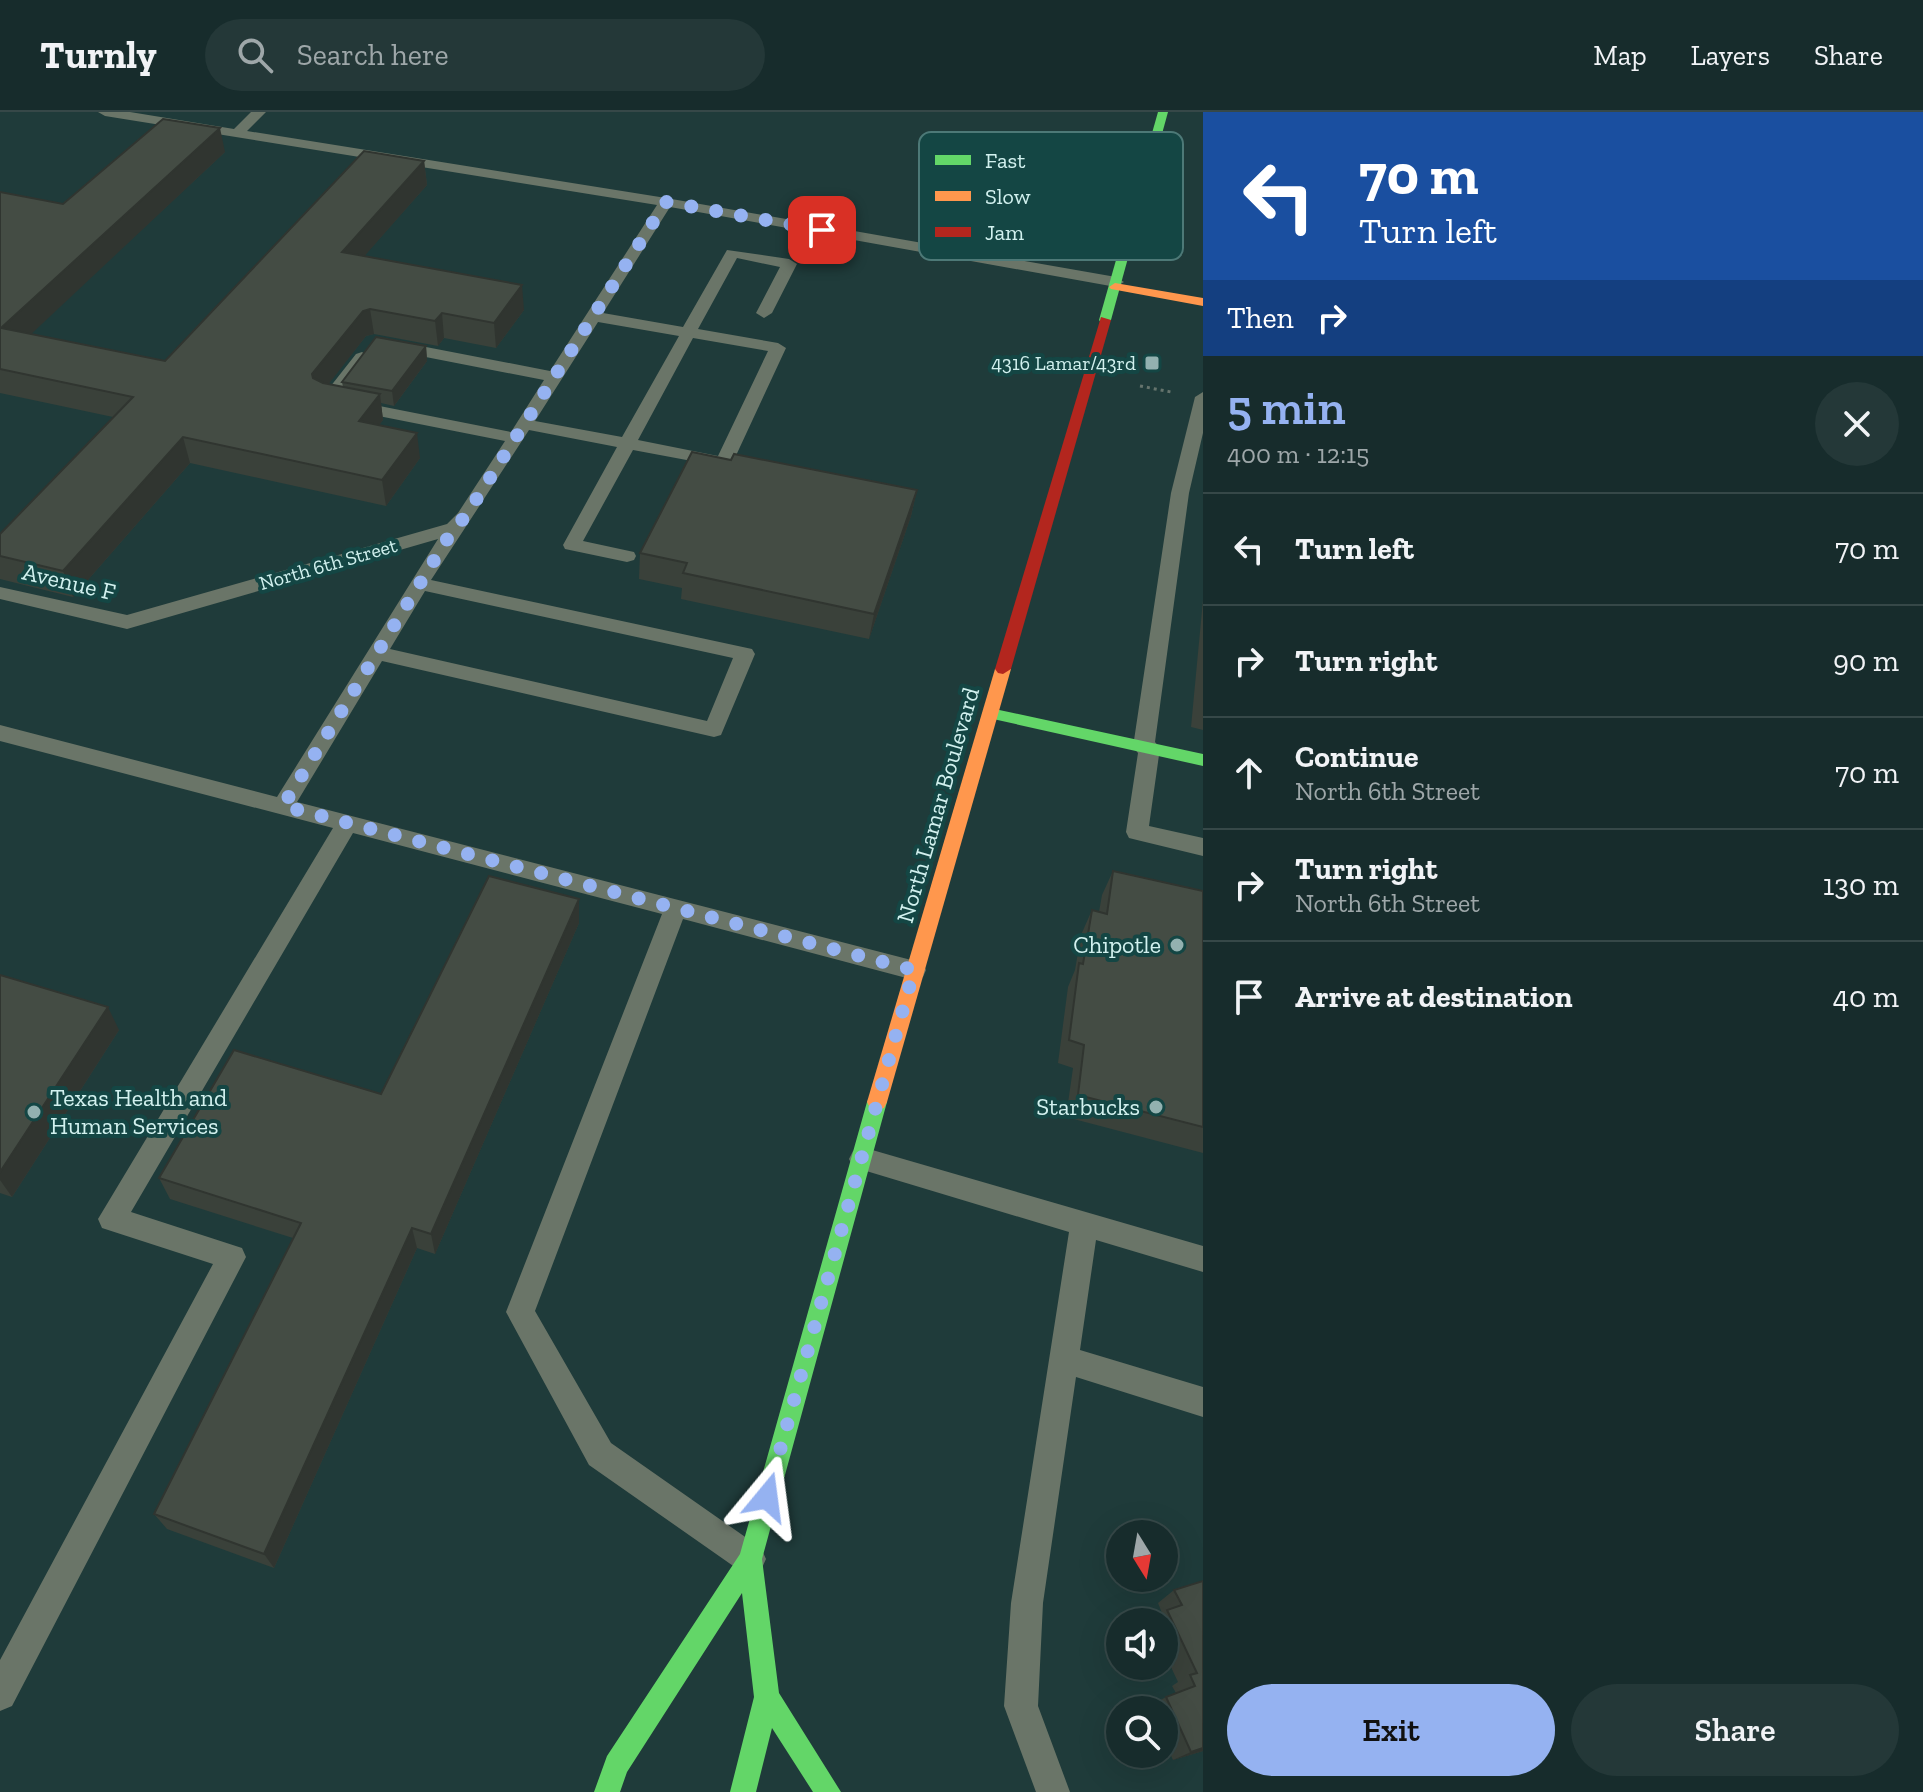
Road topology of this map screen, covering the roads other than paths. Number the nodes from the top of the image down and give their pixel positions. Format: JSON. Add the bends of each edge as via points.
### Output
{"nodes":[{"id":1,"x":105,"y":112,"type":"edge"},
{"id":2,"x":259,"y":112,"type":"edge"},
{"id":3,"x":1163,"y":112,"type":"edge"},
{"id":4,"x":1158,"y":132,"type":"edge"},
{"id":5,"x":237,"y":133,"type":"junction"},
{"id":6,"x":666,"y":202,"type":"junction"},
{"id":7,"x":919,"y":249,"type":"edge"},
{"id":8,"x":980,"y":260,"type":"edge"},
{"id":9,"x":1123,"y":260,"type":"edge"},
{"id":10,"x":1116,"y":285,"type":"junction"},
{"id":11,"x":1203,"y":302,"type":"edge"},
{"id":12,"x":764,"y":313,"type":"dead end"},
{"id":13,"x":592,"y":316,"type":"junction"},
{"id":14,"x":689,"y":333,"type":"junction"},
{"id":15,"x":553,"y":377,"type":"junction"},
{"id":16,"x":1193,"y":396,"type":"edge"},
{"id":17,"x":520,"y":431,"type":"junction"},
{"id":18,"x":627,"y":443,"type":"junction"},
{"id":19,"x":454,"y":528,"type":"junction"},
{"id":20,"x":627,"y":556,"type":"dead end"},
{"id":21,"x":419,"y":584,"type":"junction"},
{"id":22,"x":0,"y":593,"type":"edge"},
{"id":23,"x":127,"y":622,"type":"joint"},
{"id":24,"x":377,"y":653,"type":"junction"},
{"id":25,"x":990,"y":713,"type":"junction"},
{"id":26,"x":0,"y":733,"type":"edge"},
{"id":27,"x":1147,"y":748,"type":"junction"},
{"id":28,"x":1203,"y":760,"type":"edge"},
{"id":29,"x":283,"y":806,"type":"junction"},
{"id":30,"x":347,"y":823,"type":"junction"},
{"id":31,"x":1203,"y":847,"type":"edge"},
{"id":32,"x":676,"y":908,"type":"junction"},
{"id":33,"x":914,"y":970,"type":"junction"},
{"id":34,"x":862,"y":1159,"type":"junction"},
{"id":35,"x":1084,"y":1226,"type":"junction"},
{"id":36,"x":1203,"y":1259,"type":"edge"},
{"id":37,"x":1064,"y":1359,"type":"junction"},
{"id":38,"x":1203,"y":1402,"type":"edge"},
{"id":39,"x":750,"y":1559,"type":"junction"},
{"id":40,"x":0,"y":1694,"type":"edge"},
{"id":41,"x":767,"y":1697,"type":"junction"},
{"id":42,"x":600,"y":1787,"type":"edge"},
{"id":43,"x":743,"y":1792,"type":"edge"},
{"id":44,"x":828,"y":1792,"type":"edge"},
{"id":45,"x":1053,"y":1792,"type":"edge"}],
"edges":[{"from":1,"to":5,"type":"lane"},
{"from":2,"to":5,"type":"lane"},
{"from":3,"to":4,"type":"main road","name":"North Lamar Boulevard"},
{"from":5,"to":6,"type":"lane"},
{"from":6,"to":7,"type":"lane"},
{"from":6,"to":13,"type":"lane"},
{"from":8,"to":10,"type":"lane"},
{"from":9,"to":10,"type":"main road","name":"North Lamar Boulevard"},
{"from":10,"to":11,"type":"main road"},
{"from":10,"to":25,"type":"main road","name":"North Lamar Boulevard"},
{"from":12,"to":14,"type":"lane","via":[[789,264],[732,253]]},
{"from":13,"to":14,"type":"lane"},
{"from":13,"to":15,"type":"lane"},
{"from":14,"to":18,"type":"lane"},
{"from":14,"to":18,"type":"lane","via":[[778,348],[724,462]]},
{"from":15,"to":17,"type":"lane"},
{"from":15,"to":17,"type":"lane","via":[[373,342],[328,401]]},
{"from":16,"to":27,"type":"lane"},
{"from":17,"to":18,"type":"lane"},
{"from":17,"to":19,"type":"lane"},
{"from":18,"to":20,"type":"lane","via":[[572,545]]},
{"from":19,"to":21,"type":"lane"},
{"from":19,"to":23,"type":"lane","name":"North 6th Street"},
{"from":21,"to":24,"type":"lane"},
{"from":21,"to":24,"type":"lane","via":[[745,654],[714,730]]},
{"from":22,"to":23,"type":"lane","name":"Avenue F"},
{"from":24,"to":29,"type":"lane"},
{"from":25,"to":27,"type":"main road"},
{"from":25,"to":33,"type":"main road","name":"North Lamar Boulevard"},
{"from":26,"to":29,"type":"lane"},
{"from":27,"to":28,"type":"main road"},
{"from":27,"to":31,"type":"lane","via":[[1137,832]]},
{"from":29,"to":30,"type":"lane"},
{"from":30,"to":32,"type":"lane"},
{"from":30,"to":40,"type":"lane","via":[[112,1219],[232,1257]]},
{"from":32,"to":33,"type":"lane"},
{"from":32,"to":39,"type":"lane","via":[[520,1312],[600,1454]]},
{"from":33,"to":34,"type":"main road","name":"North Lamar Boulevard"},
{"from":34,"to":35,"type":"lane"},
{"from":34,"to":39,"type":"main road","name":"North Lamar Boulevard"},
{"from":35,"to":36,"type":"lane"},
{"from":35,"to":37,"type":"lane"},
{"from":37,"to":38,"type":"lane"},
{"from":37,"to":45,"type":"lane","via":[[1027,1603],[1021,1706]]},
{"from":39,"to":41,"type":"main road","name":"North Lamar Boulevard"},
{"from":39,"to":42,"type":"main road","name":"North Lamar Boulevard"},
{"from":41,"to":43,"type":"main road","name":"North Lamar Boulevard"},
{"from":41,"to":44,"type":"main road"}]}
